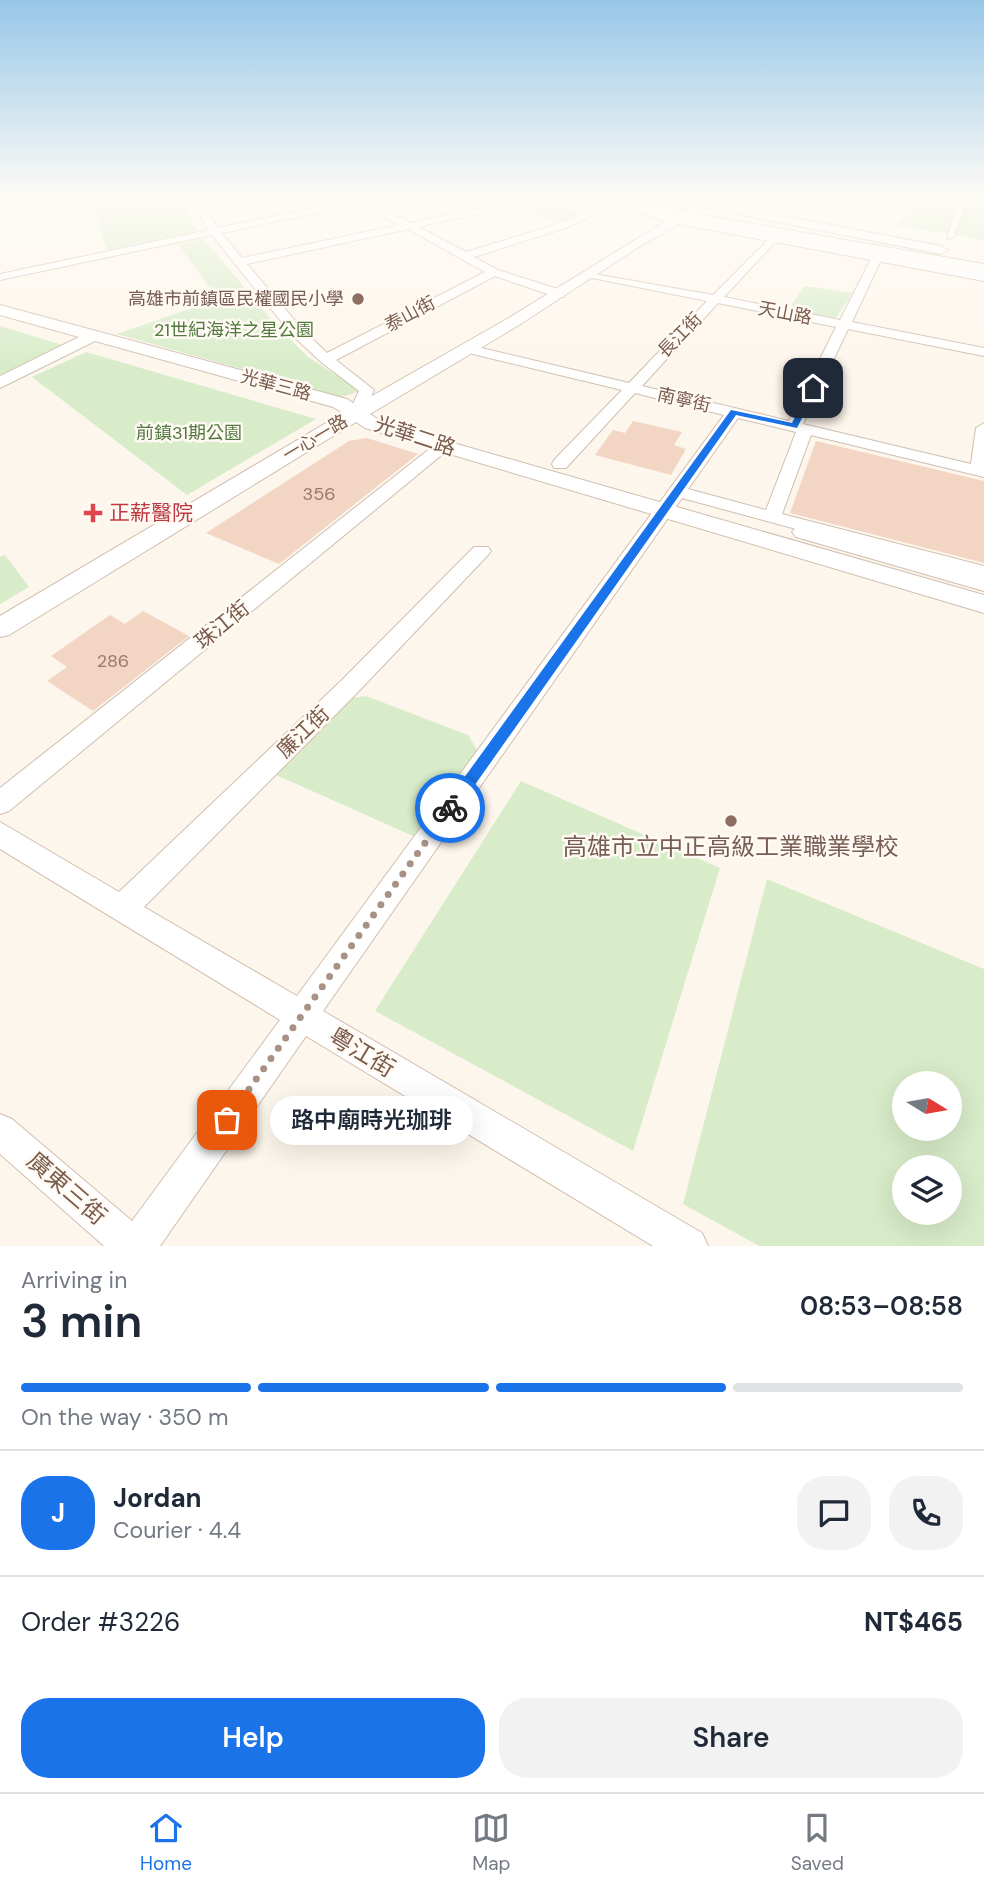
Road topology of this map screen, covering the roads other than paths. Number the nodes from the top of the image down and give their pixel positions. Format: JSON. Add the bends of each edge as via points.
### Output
{"nodes":[{"id":1,"x":109,"y":254,"type":"edge"},
{"id":2,"x":234,"y":254,"type":"edge"},
{"id":3,"x":280,"y":254,"type":"edge"},
{"id":4,"x":458,"y":254,"type":"edge"},
{"id":5,"x":472,"y":254,"type":"edge"},
{"id":6,"x":621,"y":254,"type":"edge"},
{"id":7,"x":758,"y":254,"type":"edge"},
{"id":8,"x":878,"y":254,"type":"joint"},
{"id":9,"x":879,"y":254,"type":"edge"},
{"id":10,"x":947,"y":254,"type":"edge"},
{"id":11,"x":463,"y":257,"type":"junction"},
{"id":12,"x":984,"y":260,"type":"edge"},
{"id":13,"x":241,"y":262,"type":"junction"},
{"id":14,"x":984,"y":269,"type":"edge"},
{"id":15,"x":494,"y":272,"type":"junction"},
{"id":16,"x":587,"y":274,"type":"junction"},
{"id":17,"x":984,"y":276,"type":"edge"},
{"id":18,"x":0,"y":277,"type":"edge"},
{"id":19,"x":560,"y":293,"type":"junction"},
{"id":20,"x":715,"y":299,"type":"junction"},
{"id":21,"x":0,"y":310,"type":"edge"},
{"id":22,"x":0,"y":320,"type":"edge"},
{"id":23,"x":843,"y":325,"type":"junction"},
{"id":24,"x":87,"y":340,"type":"junction"},
{"id":25,"x":465,"y":348,"type":"junction"},
{"id":26,"x":984,"y":352,"type":"edge"},
{"id":27,"x":326,"y":359,"type":"junction"},
{"id":28,"x":0,"y":383,"type":"edge"},
{"id":29,"x":630,"y":387,"type":"junction"},
{"id":30,"x":734,"y":412,"type":"junction"},
{"id":31,"x":356,"y":414,"type":"junction"},
{"id":32,"x":800,"y":428,"type":"junction"},
{"id":33,"x":984,"y":428,"type":"edge"},
{"id":34,"x":443,"y":446,"type":"junction"},
{"id":35,"x":560,"y":464,"type":"junction"},
{"id":36,"x":981,"y":471,"type":"edge"},
{"id":37,"x":672,"y":499,"type":"junction"},
{"id":38,"x":772,"y":517,"type":"junction"},
{"id":39,"x":481,"y":551,"type":"dead end"},
{"id":40,"x":868,"y":560,"type":"junction"},
{"id":41,"x":984,"y":573,"type":"edge"},
{"id":42,"x":984,"y":583,"type":"edge"},
{"id":43,"x":984,"y":604,"type":"edge"},
{"id":44,"x":0,"y":628,"type":"edge"},
{"id":45,"x":0,"y":803,"type":"edge"},
{"id":46,"x":0,"y":834,"type":"edge"},
{"id":47,"x":121,"y":909,"type":"junction"},
{"id":48,"x":302,"y":1015,"type":"junction"},
{"id":49,"x":0,"y":1131,"type":"edge"},
{"id":50,"x":135,"y":1246,"type":"edge"},
{"id":51,"x":690,"y":1246,"type":"edge"}],
"edges":[{"from":1,"to":18,"type":"street"},
{"from":2,"to":13,"type":"street"},
{"from":3,"to":13,"type":"street"},
{"from":4,"to":11,"type":"street"},
{"from":5,"to":11,"type":"street"},
{"from":6,"to":16,"type":"street","name":"一心一路"},
{"from":7,"to":20,"type":"street","name":"長江街"},
{"from":8,"to":17,"type":"street"},
{"from":8,"to":23,"type":"street"},
{"from":9,"to":14,"type":"main road"},
{"from":10,"to":12,"type":"main road"},
{"from":11,"to":15,"type":"street"},
{"from":13,"to":27,"type":"street","via":[[297,332]]},
{"from":15,"to":19,"type":"street"},
{"from":15,"to":27,"type":"street","name":"泰山街"},
{"from":16,"to":19,"type":"street","name":"一心一路"},
{"from":16,"to":20,"type":"street","name":"天山路"},
{"from":19,"to":25,"type":"street","name":"一心一路"},
{"from":20,"to":23,"type":"street","name":"天山路"},
{"from":20,"to":29,"type":"street","name":"長江街"},
{"from":21,"to":24,"type":"street","name":"光華三路"},
{"from":22,"to":24,"type":"street","name":"光華三路"},
{"from":23,"to":26,"type":"street","name":"天山路"},
{"from":23,"to":32,"type":"street"},
{"from":24,"to":28,"type":"street"},
{"from":24,"to":31,"type":"street","name":"光華三路","via":[[327,412]]},
{"from":25,"to":29,"type":"street","name":"南寧街"},
{"from":25,"to":31,"type":"street","name":"一心一路"},
{"from":27,"to":31,"type":"street","via":[[368,391]]},
{"from":29,"to":30,"type":"street","name":"南寧街"},
{"from":29,"to":35,"type":"street","name":"長江街"},
{"from":30,"to":32,"type":"street","name":"南寧街"},
{"from":30,"to":37,"type":"street"},
{"from":31,"to":34,"type":"street","name":"光華二路","via":[[372,424]]},
{"from":31,"to":35,"type":"street","name":"光華二路","via":[[391,416]]},
{"from":31,"to":44,"type":"street","name":"一心一路"},
{"from":32,"to":36,"type":"street","name":"南寧街"},
{"from":32,"to":38,"type":"street"},
{"from":33,"to":36,"type":"street"},
{"from":34,"to":37,"type":"street","name":"光華二路"},
{"from":34,"to":45,"type":"street","name":"珠江街"},
{"from":35,"to":37,"type":"street","name":"光華二路"},
{"from":37,"to":38,"type":"street"},
{"from":37,"to":40,"type":"street","name":"光華二路"},
{"from":37,"to":48,"type":"street"},
{"from":38,"to":41,"type":"street"},
{"from":39,"to":47,"type":"street","name":"廉江街"},
{"from":40,"to":42,"type":"street","name":"光華二路"},
{"from":40,"to":43,"type":"street","name":"光華二路"},
{"from":46,"to":47,"type":"street","name":"粵江街"},
{"from":47,"to":48,"type":"street","name":"粵江街"},
{"from":48,"to":50,"type":"street"},
{"from":48,"to":51,"type":"street","name":"粵江街"},
{"from":49,"to":50,"type":"street","name":"廣東三街"}]}
